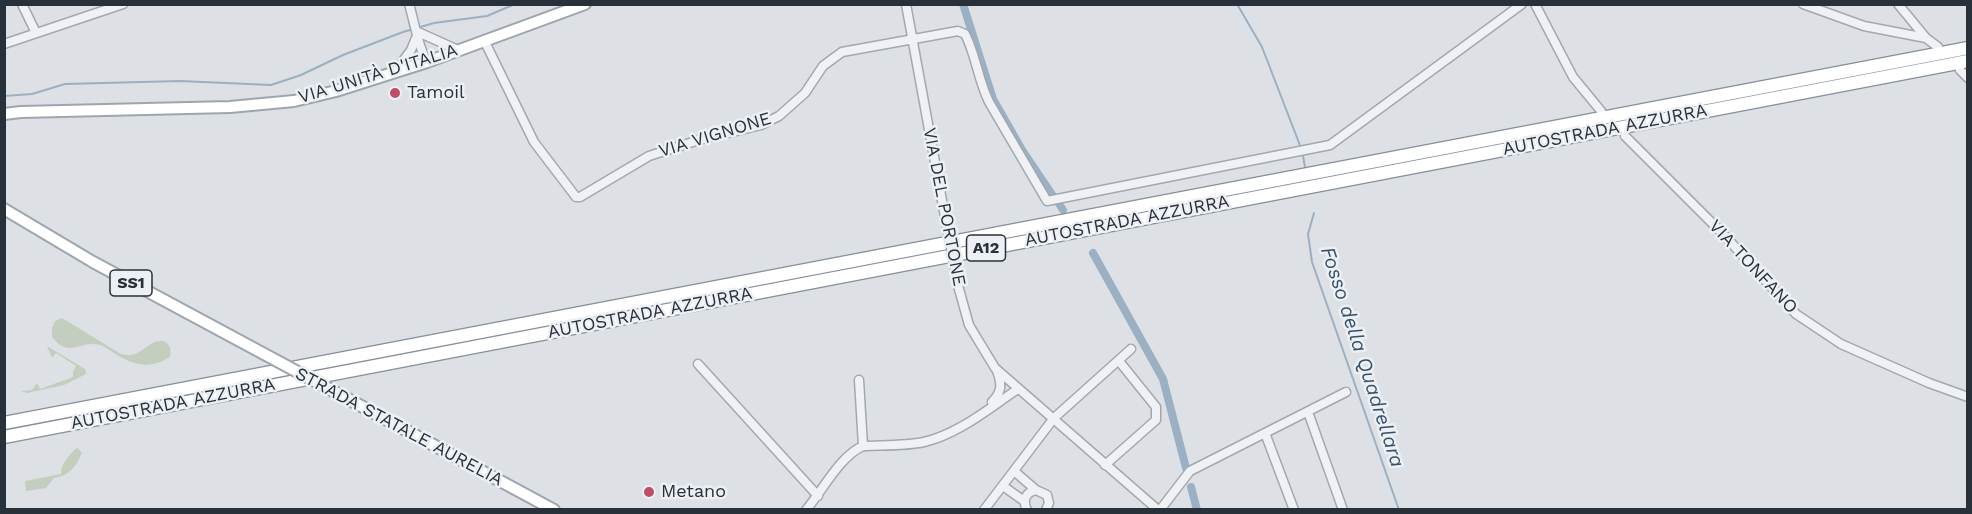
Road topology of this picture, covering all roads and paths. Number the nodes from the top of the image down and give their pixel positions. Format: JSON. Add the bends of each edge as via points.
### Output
{"nodes":[{"id":1,"x":22,"y":4,"type":"edge"},
{"id":2,"x":123,"y":4,"type":"edge"},
{"id":3,"x":409,"y":4,"type":"edge"},
{"id":4,"x":585,"y":4,"type":"edge"},
{"id":5,"x":906,"y":4,"type":"edge"},
{"id":6,"x":1522,"y":4,"type":"edge"},
{"id":7,"x":1535,"y":4,"type":"edge"},
{"id":8,"x":1803,"y":4,"type":"edge"},
{"id":9,"x":1898,"y":4,"type":"edge"},
{"id":10,"x":418,"y":32,"type":"junction"},
{"id":11,"x":36,"y":33,"type":"junction"},
{"id":12,"x":1926,"y":38,"type":"junction"},
{"id":13,"x":912,"y":39,"type":"junction"},
{"id":14,"x":484,"y":40,"type":"junction"},
{"id":15,"x":4,"y":44,"type":"edge"},
{"id":16,"x":1938,"y":47,"type":"dead end"},
{"id":17,"x":1968,"y":48,"type":"edge"},
{"id":18,"x":458,"y":50,"type":"junction"},
{"id":19,"x":427,"y":62,"type":"junction"},
{"id":20,"x":1964,"y":66,"type":"edge"},
{"id":21,"x":395,"y":72,"type":"junction"},
{"id":22,"x":1968,"y":78,"type":"edge"},
{"id":23,"x":1601,"y":111,"type":"dead end"},
{"id":24,"x":4,"y":112,"type":"edge"},
{"id":25,"x":1625,"y":136,"type":"dead end"},
{"id":26,"x":4,"y":202,"type":"edge"},
{"id":27,"x":4,"y":209,"type":"edge"},
{"id":28,"x":25,"y":220,"type":"junction"},
{"id":29,"x":1131,"y":349,"type":"dead end"},
{"id":30,"x":1119,"y":361,"type":"junction"},
{"id":31,"x":698,"y":364,"type":"dead end"},
{"id":32,"x":995,"y":368,"type":"junction"},
{"id":33,"x":859,"y":380,"type":"dead end"},
{"id":34,"x":1018,"y":389,"type":"junction"},
{"id":35,"x":1346,"y":392,"type":"dead end"},
{"id":36,"x":1968,"y":397,"type":"edge"},
{"id":37,"x":984,"y":411,"type":"junction"},
{"id":38,"x":1308,"y":412,"type":"junction"},
{"id":39,"x":1054,"y":418,"type":"junction"},
{"id":40,"x":4,"y":423,"type":"edge"},
{"id":41,"x":1265,"y":433,"type":"junction"},
{"id":42,"x":4,"y":436,"type":"edge"},
{"id":43,"x":863,"y":446,"type":"junction"},
{"id":44,"x":1105,"y":465,"type":"junction"},
{"id":45,"x":1014,"y":471,"type":"junction"},
{"id":46,"x":1003,"y":486,"type":"junction"},
{"id":47,"x":1036,"y":490,"type":"junction"},
{"id":48,"x":818,"y":496,"type":"junction"},
{"id":49,"x":1026,"y":505,"type":"edge"},
{"id":50,"x":554,"y":510,"type":"edge"},
{"id":51,"x":806,"y":510,"type":"edge"},
{"id":52,"x":984,"y":510,"type":"edge"},
{"id":53,"x":1046,"y":510,"type":"edge"},
{"id":54,"x":1159,"y":510,"type":"edge"},
{"id":55,"x":1294,"y":510,"type":"edge"},
{"id":56,"x":1343,"y":510,"type":"edge"}],
"edges":[{"from":1,"to":11,"type":"street"},
{"from":2,"to":11,"type":"street"},
{"from":3,"to":10,"type":"street"},
{"from":4,"to":14,"type":"main road","name":"VIA UNITÀ D'ITALIA"},
{"from":5,"to":13,"type":"street","name":"VIA DEL PORTONE"},
{"from":6,"to":13,"type":"street","via":[[1330,145],[1047,201],[988,102],[965,34],[958,31]]},
{"from":7,"to":23,"type":"street","via":[[1573,77]]},
{"from":8,"to":12,"type":"street","via":[[1864,26]]},
{"from":9,"to":12,"type":"street"},
{"from":10,"to":18,"type":"street"},
{"from":10,"to":19,"type":"street","via":[[426,45]]},
{"from":10,"to":21,"type":"street"},
{"from":11,"to":15,"type":"street"},
{"from":12,"to":16,"type":"street"},
{"from":13,"to":14,"type":"street","name":"VIA VIGNONE","via":[[842,52],[823,66],[805,93],[778,116],[760,125],[648,156],[580,197],[576,197],[534,142]]},
{"from":13,"to":32,"type":"street","name":"VIA DEL PORTONE","bridge":true,"via":[[959,288],[969,325]]},
{"from":14,"to":18,"type":"main road","name":"VIA UNITÀ D'ITALIA"},
{"from":17,"to":40,"type":"highway","name":"AUTOSTRADA AZZURRA","number":"A12"},
{"from":18,"to":19,"type":"main road","name":"VIA UNITÀ D'ITALIA"},
{"from":19,"to":21,"type":"main road","name":"VIA UNITÀ D'ITALIA"},
{"from":20,"to":22,"type":"street"},
{"from":20,"to":42,"type":"highway","name":"AUTOSTRADA AZZURRA","number":"A12"},
{"from":21,"to":24,"type":"main road","name":"VIA UNITÀ D'ITALIA","via":[[320,96],[273,104]]},
{"from":25,"to":36,"type":"street","name":"VIA TONFANO","via":[[1796,314],[1841,344]]},
{"from":26,"to":28,"type":"main road","name":"STRADA STATALE AURELIA"},
{"from":27,"to":28,"type":"main road","name":"STRADA STATALE AURELIA","number":"SS1"},
{"from":28,"to":50,"type":"main road","name":"STRADA STATALE AURELIA","number":"SS1","bridge":true,"via":[[93,262]]},
{"from":29,"to":30,"type":"street"},
{"from":30,"to":39,"type":"street"},
{"from":30,"to":44,"type":"street","via":[[1156,407],[1156,420]]},
{"from":31,"to":48,"type":"street"},
{"from":32,"to":34,"type":"street","name":"VIA DEL PORTONE"},
{"from":32,"to":37,"type":"street","via":[[1001,382],[999,394]]},
{"from":33,"to":43,"type":"street"},
{"from":34,"to":37,"type":"street"},
{"from":34,"to":39,"type":"street","name":"VIA DEL PORTONE"},
{"from":35,"to":38,"type":"street"},
{"from":37,"to":43,"type":"street","via":[[922,443]]},
{"from":38,"to":41,"type":"street"},
{"from":38,"to":56,"type":"street"},
{"from":39,"to":44,"type":"street","name":"VIA DEL PORTONE"},
{"from":39,"to":45,"type":"street"},
{"from":41,"to":54,"type":"street","via":[[1190,471]]},
{"from":41,"to":55,"type":"street"},
{"from":43,"to":48,"type":"street","via":[[843,462]]},
{"from":44,"to":54,"type":"street","name":"VIA DEL PORTONE"},
{"from":45,"to":46,"type":"street"},
{"from":45,"to":47,"type":"street"},
{"from":46,"to":49,"type":"street"},
{"from":46,"to":52,"type":"street"},
{"from":47,"to":49,"type":"street","via":[[1027,494]]},
{"from":47,"to":53,"type":"street","via":[[1047,495]]},
{"from":48,"to":51,"type":"street"}]}
